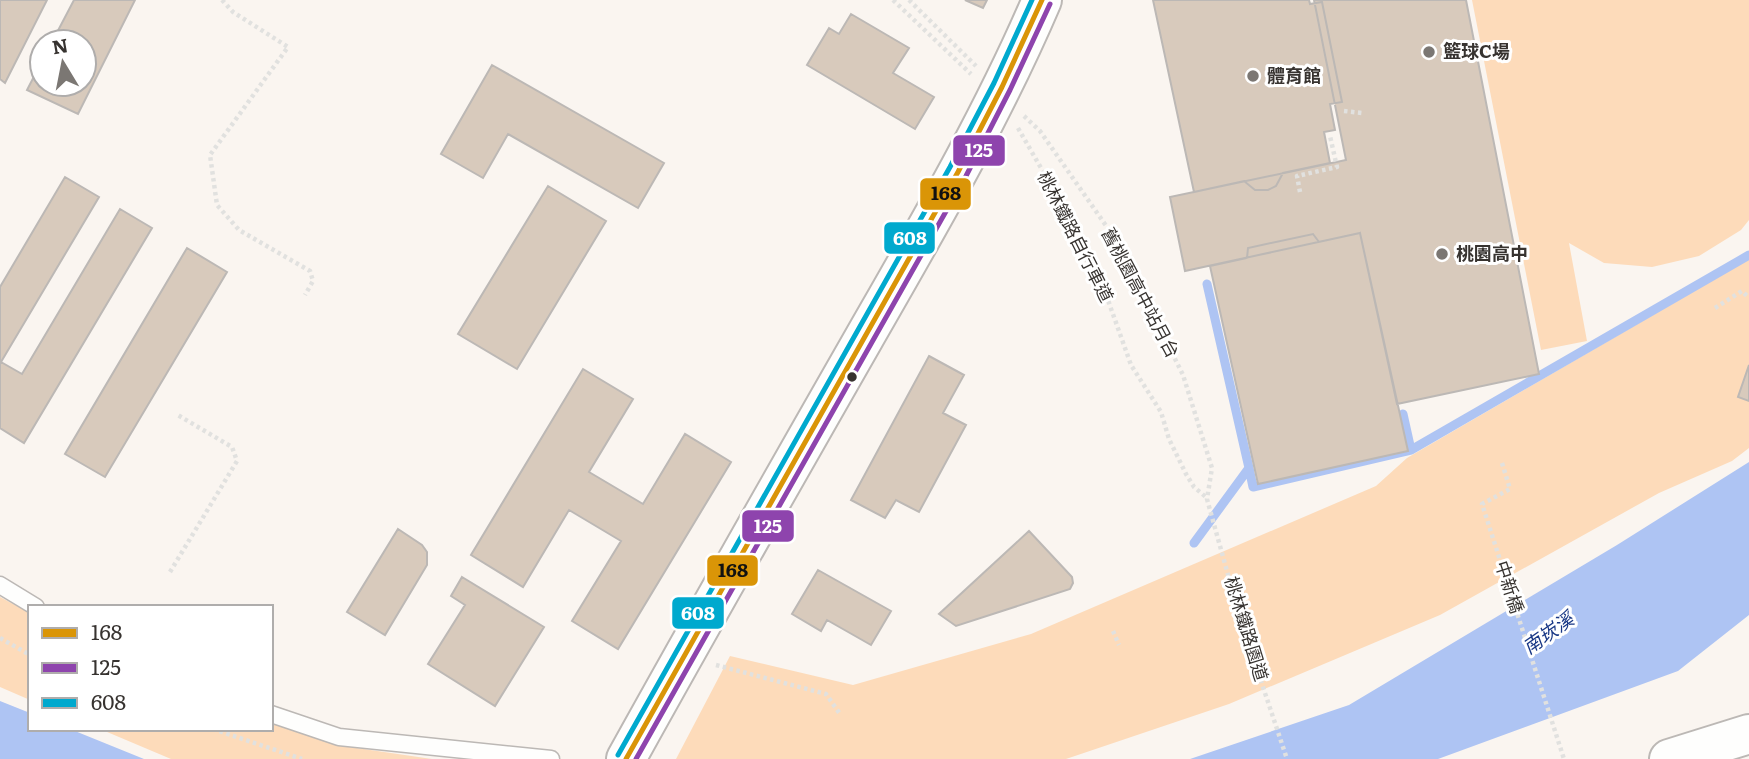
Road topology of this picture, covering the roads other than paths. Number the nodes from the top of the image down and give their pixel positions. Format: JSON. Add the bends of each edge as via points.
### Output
{"nodes":[{"id":1,"x":1042,"y":0,"type":"edge"},
{"id":2,"x":0,"y":585,"type":"edge"},
{"id":3,"x":33,"y":605,"type":"edge"},
{"id":4,"x":273,"y":715,"type":"edge"},
{"id":5,"x":1749,"y":734,"type":"edge"},
{"id":6,"x":1683,"y":754,"type":"edge"},
{"id":7,"x":551,"y":759,"type":"edge"},
{"id":8,"x":626,"y":759,"type":"edge"}],
"edges":[{"from":1,"to":8,"type":"street","via":[[995,101],[896,282]]},
{"from":2,"to":3,"type":"lane"},
{"from":4,"to":7,"type":"lane","via":[[340,737]]},
{"from":5,"to":6,"type":"street"}]}
